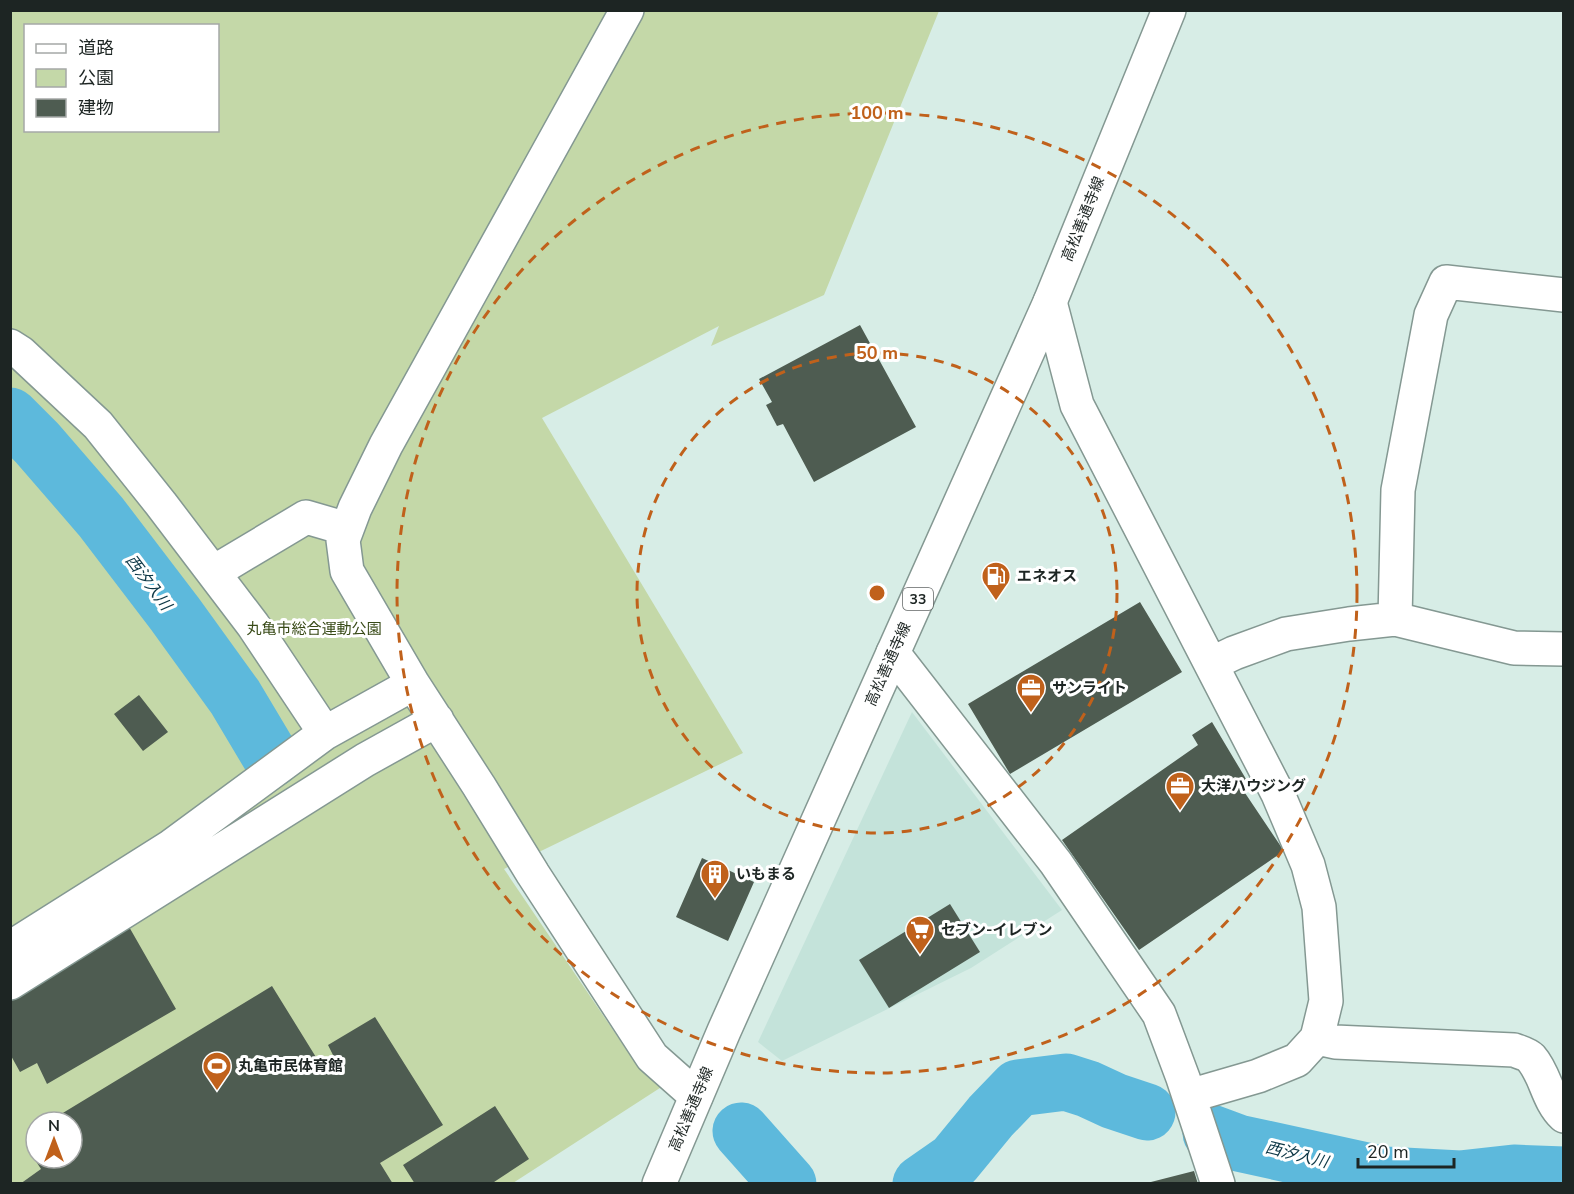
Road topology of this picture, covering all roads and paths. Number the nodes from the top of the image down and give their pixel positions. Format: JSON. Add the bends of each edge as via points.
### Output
{"nodes":[{"id":1,"x":627,"y":10,"type":"edge"},
{"id":2,"x":1169,"y":10,"type":"edge"},
{"id":3,"x":1553,"y":294,"type":"edge"},
{"id":4,"x":1050,"y":302,"type":"junction"},
{"id":5,"x":10,"y":346,"type":"edge"},
{"id":6,"x":347,"y":529,"type":"junction"},
{"id":7,"x":214,"y":572,"type":"junction"},
{"id":8,"x":1395,"y":619,"type":"junction"},
{"id":9,"x":1563,"y":649,"type":"edge"},
{"id":10,"x":893,"y":653,"type":"junction"},
{"id":11,"x":1211,"y":664,"type":"junction"},
{"id":12,"x":413,"y":684,"type":"junction"},
{"id":13,"x":437,"y":720,"type":"junction"},
{"id":14,"x":326,"y":733,"type":"junction"},
{"id":15,"x":10,"y":948,"type":"edge"},
{"id":16,"x":10,"y":983,"type":"edge"},
{"id":17,"x":1317,"y":1038,"type":"junction"},
{"id":18,"x":696,"y":1096,"type":"junction"},
{"id":19,"x":1189,"y":1096,"type":"junction"},
{"id":20,"x":1563,"y":1116,"type":"edge"},
{"id":21,"x":659,"y":1184,"type":"edge"},
{"id":22,"x":1218,"y":1184,"type":"edge"}],
"edges":[{"from":1,"to":6,"type":"street","via":[[386,446]]},
{"from":2,"to":4,"type":"street","name":"高松善通寺線","number":"33"},
{"from":3,"to":8,"type":"street","via":[[1446,282],[1431,315],[1398,490]]},
{"from":4,"to":10,"type":"street","name":"高松善通寺線","number":"33"},
{"from":4,"to":11,"type":"street","via":[[1077,405]]},
{"from":5,"to":7,"type":"street","via":[[98,425]]},
{"from":6,"to":7,"type":"street","via":[[306,517]]},
{"from":6,"to":12,"type":"street","via":[[343,540],[347,571]]},
{"from":7,"to":14,"type":"street"},
{"from":8,"to":9,"type":"street","via":[[1515,648]]},
{"from":8,"to":11,"type":"street","via":[[1286,634]]},
{"from":10,"to":18,"type":"street","name":"高松善通寺線","number":"33"},
{"from":10,"to":19,"type":"street","via":[[1056,863],[1159,1014]]},
{"from":11,"to":17,"type":"street","via":[[1278,794],[1308,865],[1319,907],[1326,1001]]},
{"from":12,"to":13,"type":"street"},
{"from":12,"to":14,"type":"street"},
{"from":13,"to":16,"type":"street","via":[[365,760]]},
{"from":13,"to":18,"type":"street","via":[[652,1057]]},
{"from":14,"to":15,"type":"street","via":[[170,847]]},
{"from":17,"to":19,"type":"street","via":[[1297,1060]]},
{"from":17,"to":20,"type":"street","via":[[1514,1050],[1530,1057]]},
{"from":18,"to":21,"type":"street","name":"高松善通寺線","number":"33"},
{"from":19,"to":22,"type":"street"}]}
